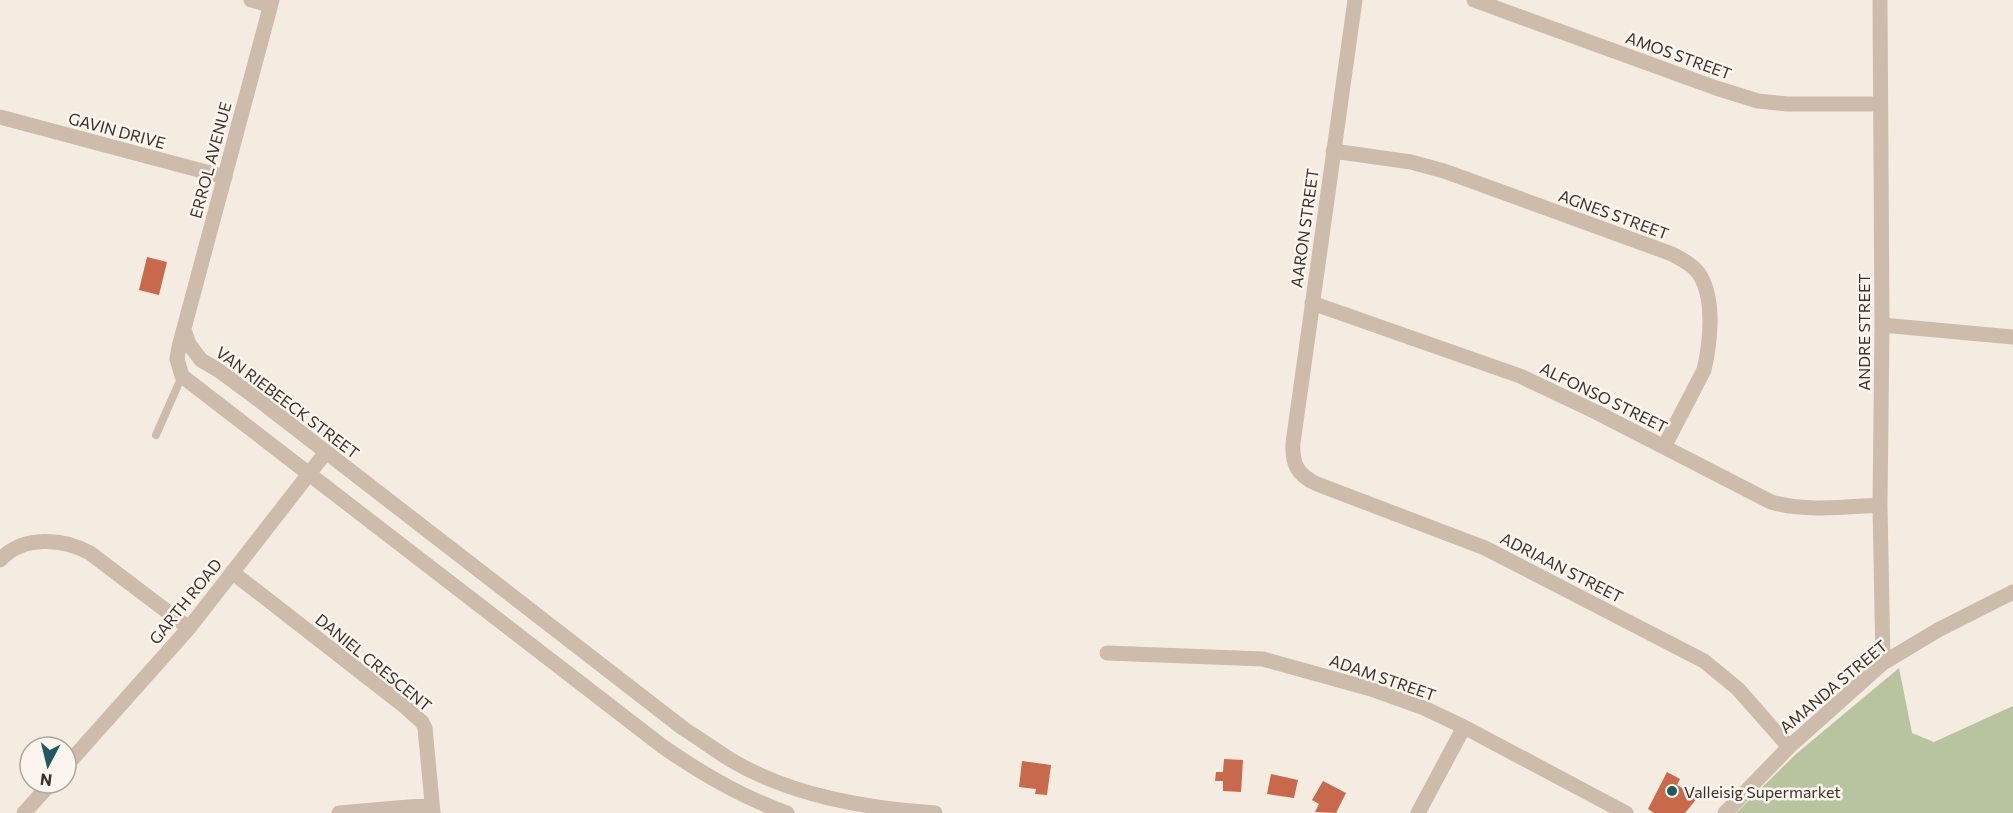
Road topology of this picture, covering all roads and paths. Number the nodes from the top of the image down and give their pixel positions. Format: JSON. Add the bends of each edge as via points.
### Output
{"nodes":[{"id":1,"x":251,"y":0,"type":"edge"},
{"id":2,"x":1354,"y":0,"type":"edge"},
{"id":3,"x":1474,"y":0,"type":"edge"},
{"id":4,"x":1880,"y":0,"type":"edge"},
{"id":5,"x":271,"y":3,"type":"edge"},
{"id":6,"x":1879,"y":104,"type":"junction"},
{"id":7,"x":0,"y":117,"type":"edge"},
{"id":8,"x":1334,"y":151,"type":"junction"},
{"id":9,"x":225,"y":177,"type":"junction"},
{"id":10,"x":1312,"y":303,"type":"junction"},
{"id":11,"x":1882,"y":326,"type":"junction"},
{"id":12,"x":184,"y":330,"type":"junction"},
{"id":13,"x":2013,"y":337,"type":"edge"},
{"id":14,"x":182,"y":376,"type":"junction"},
{"id":15,"x":156,"y":435,"type":"dead end"},
{"id":16,"x":1664,"y":447,"type":"junction"},
{"id":17,"x":326,"y":452,"type":"junction"},
{"id":18,"x":1294,"y":462,"type":"joint"},
{"id":19,"x":309,"y":474,"type":"junction"},
{"id":20,"x":1880,"y":505,"type":"junction"},
{"id":21,"x":0,"y":560,"type":"edge"},
{"id":22,"x":232,"y":572,"type":"junction"},
{"id":23,"x":2013,"y":592,"type":"edge"},
{"id":24,"x":189,"y":628,"type":"junction"},
{"id":25,"x":1107,"y":653,"type":"dead end"},
{"id":26,"x":1883,"y":663,"type":"junction"},
{"id":27,"x":1464,"y":727,"type":"junction"},
{"id":28,"x":1789,"y":747,"type":"junction"},
{"id":29,"x":78,"y":753,"type":"edge"},
{"id":30,"x":762,"y":775,"type":"junction"},
{"id":31,"x":40,"y":795,"type":"edge"},
{"id":32,"x":752,"y":800,"type":"junction"},
{"id":33,"x":432,"y":809,"type":"edge"},
{"id":34,"x":24,"y":813,"type":"edge"},
{"id":35,"x":339,"y":813,"type":"edge"},
{"id":36,"x":787,"y":813,"type":"edge"},
{"id":37,"x":935,"y":813,"type":"edge"},
{"id":38,"x":1418,"y":813,"type":"edge"},
{"id":39,"x":1626,"y":813,"type":"edge"},
{"id":40,"x":1725,"y":813,"type":"edge"}],
"edges":[{"from":1,"to":5,"type":"street"},
{"from":2,"to":8,"type":"street","name":"AARON STREET"},
{"from":3,"to":6,"type":"street","name":"AMOS STREET","via":[[1758,101]]},
{"from":4,"to":6,"type":"street","name":"ANDRE STREET"},
{"from":5,"to":9,"type":"street","name":"ERROL AVENUE"},
{"from":6,"to":11,"type":"street","name":"ANDRE STREET"},
{"from":7,"to":9,"type":"street","name":"GAVIN DRIVE"},
{"from":8,"to":10,"type":"street","name":"AARON STREET"},
{"from":8,"to":16,"type":"street","name":"AGNES STREET","via":[[1435,168],[1672,254],[1692,266],[1701,276],[1707,296],[1709,346],[1704,370]]},
{"from":9,"to":12,"type":"street","name":"ERROL AVENUE"},
{"from":10,"to":16,"type":"street","name":"ALFONSO STREET","via":[[1520,376]]},
{"from":10,"to":18,"type":"street","name":"AARON STREET","via":[[1293,443]]},
{"from":11,"to":13,"type":"street"},
{"from":11,"to":20,"type":"street","name":"ANDRE STREET"},
{"from":12,"to":14,"type":"street","via":[[177,359]]},
{"from":12,"to":17,"type":"street","name":"VAN RIEBEECK STREET","via":[[201,360]]},
{"from":14,"to":15,"type":"lane"},
{"from":14,"to":19,"type":"street"},
{"from":16,"to":20,"type":"street","name":"ALFONSO STREET","via":[[1781,505]]},
{"from":17,"to":19,"type":"street","name":"GARTH ROAD"},
{"from":17,"to":30,"type":"street","name":"VAN RIEBEECK STREET","via":[[684,729]]},
{"from":18,"to":28,"type":"street","name":"ADRIAAN STREET","via":[[1298,472],[1309,481],[1485,548],[1704,661],[1738,689]]},
{"from":19,"to":22,"type":"street","name":"GARTH ROAD"},
{"from":19,"to":32,"type":"street","via":[[662,746],[709,778]]},
{"from":20,"to":26,"type":"street","name":"ANDRE STREET"},
{"from":21,"to":24,"type":"street","via":[[15,549],[37,542],[56,541],[79,547]]},
{"from":22,"to":24,"type":"street","name":"GARTH ROAD"},
{"from":22,"to":33,"type":"street","name":"DANIEL CRESCENT","via":[[422,722],[426,729]]},
{"from":23,"to":26,"type":"street","name":"AMANDA STREET"},
{"from":24,"to":29,"type":"street","name":"GARTH ROAD"},
{"from":25,"to":27,"type":"street","name":"ADAM STREET","via":[[1263,659],[1403,700]]},
{"from":26,"to":28,"type":"street","name":"AMANDA STREET"},
{"from":27,"to":38,"type":"street"},
{"from":27,"to":39,"type":"street","name":"ADAM STREET"},
{"from":28,"to":40,"type":"street","name":"AMANDA STREET"},
{"from":30,"to":32,"type":"street"},
{"from":30,"to":37,"type":"street","name":"VAN RIEBEECK STREET","via":[[860,806]]},
{"from":31,"to":34,"type":"street"},
{"from":32,"to":36,"type":"street"},
{"from":33,"to":35,"type":"street"}]}
